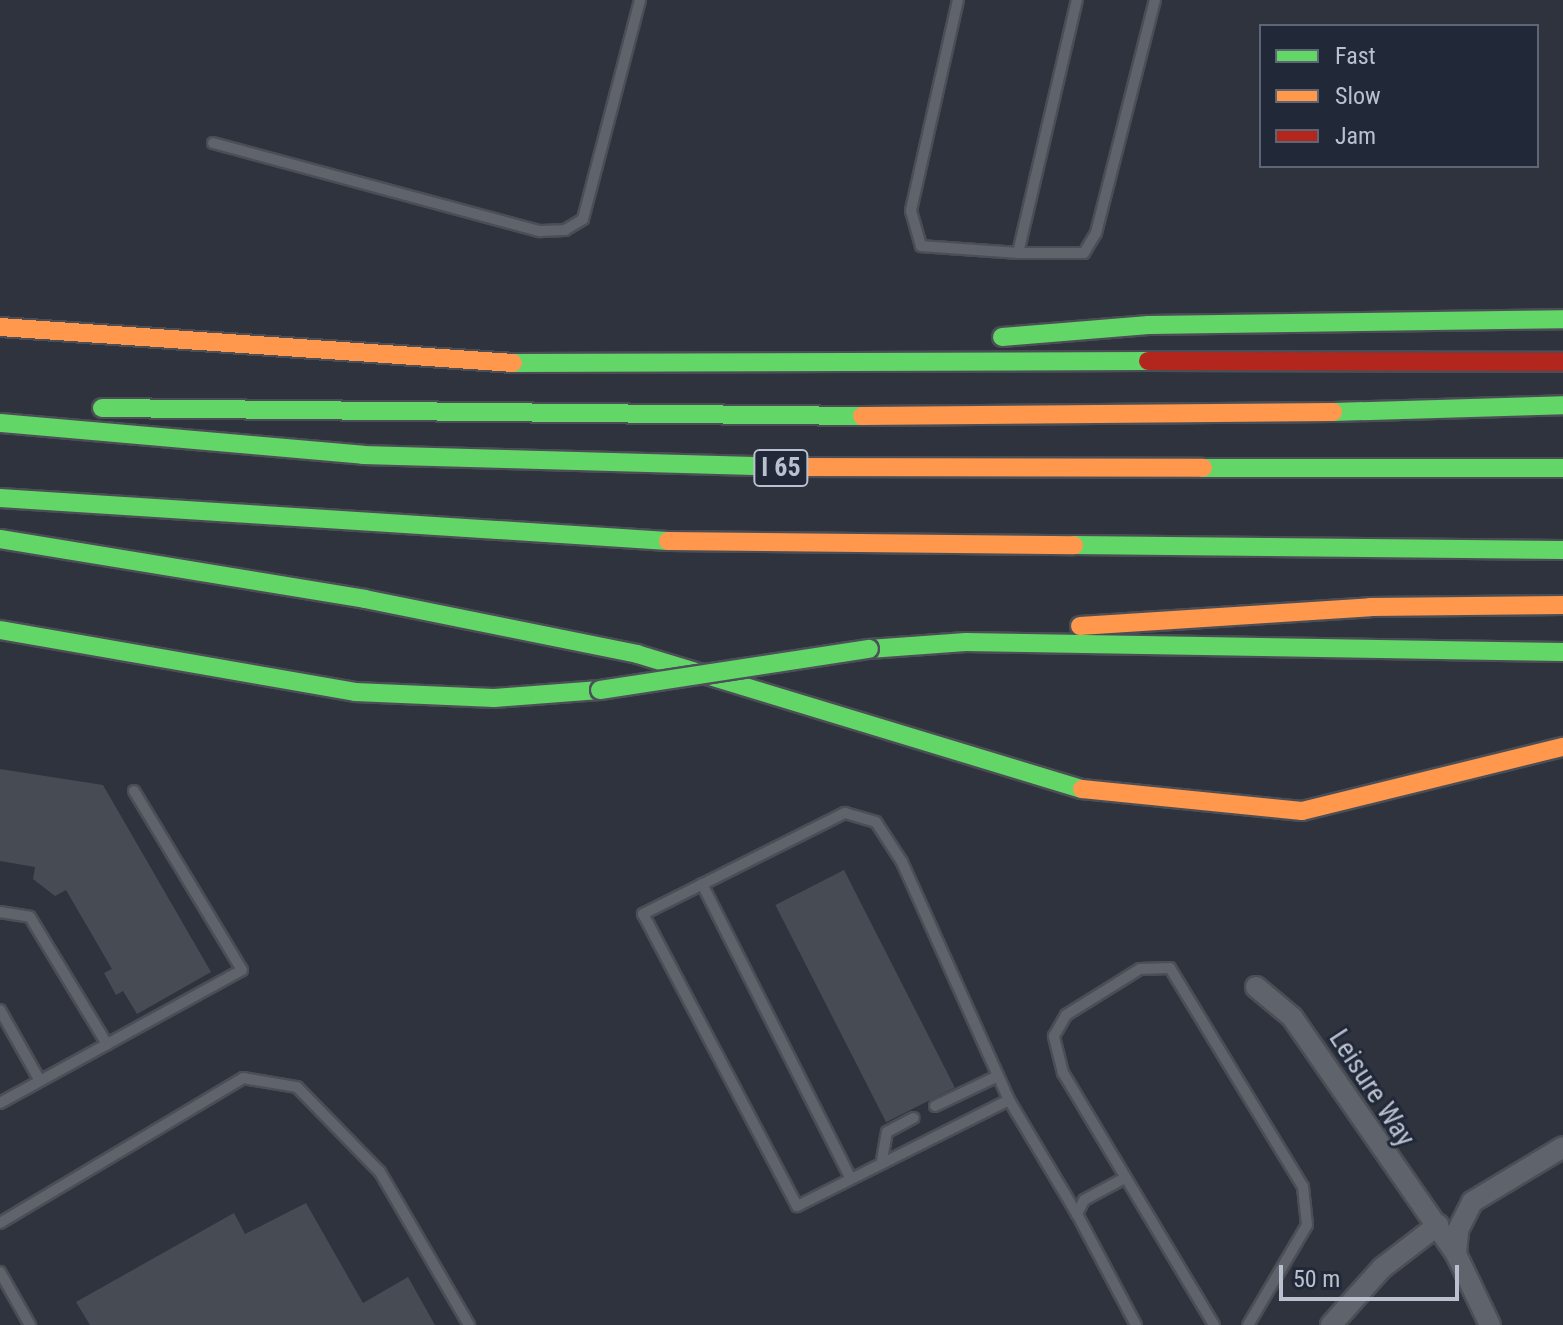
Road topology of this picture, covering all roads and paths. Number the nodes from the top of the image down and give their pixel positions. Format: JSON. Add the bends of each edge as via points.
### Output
{"nodes":[{"id":1,"x":640,"y":0,"type":"edge"},
{"id":2,"x":958,"y":0,"type":"edge"},
{"id":3,"x":1077,"y":0,"type":"edge"},
{"id":4,"x":1155,"y":0,"type":"edge"},
{"id":5,"x":213,"y":143,"type":"dead end"},
{"id":6,"x":1018,"y":253,"type":"junction"},
{"id":7,"x":1563,"y":319,"type":"edge"},
{"id":8,"x":0,"y":327,"type":"edge"},
{"id":9,"x":1563,"y":362,"type":"edge"},
{"id":10,"x":630,"y":367,"type":"junction"},
{"id":11,"x":1563,"y":405,"type":"edge"},
{"id":12,"x":0,"y":406,"type":"edge"},
{"id":13,"x":0,"y":423,"type":"edge"},
{"id":14,"x":1563,"y":468,"type":"edge"},
{"id":15,"x":0,"y":498,"type":"edge"},
{"id":16,"x":0,"y":539,"type":"edge"},
{"id":17,"x":1563,"y":550,"type":"edge"},
{"id":18,"x":1563,"y":605,"type":"edge"},
{"id":19,"x":0,"y":630,"type":"edge"},
{"id":20,"x":966,"y":642,"type":"junction"},
{"id":21,"x":1563,"y":652,"type":"edge"},
{"id":22,"x":1563,"y":747,"type":"edge"},
{"id":23,"x":134,"y":791,"type":"dead end"},
{"id":24,"x":702,"y":884,"type":"junction"},
{"id":25,"x":0,"y":912,"type":"edge"},
{"id":26,"x":1256,"y":987,"type":"dead end"},
{"id":27,"x":0,"y":1010,"type":"edge"},
{"id":28,"x":107,"y":1044,"type":"junction"},
{"id":29,"x":998,"y":1076,"type":"junction"},
{"id":30,"x":40,"y":1081,"type":"junction"},
{"id":31,"x":1009,"y":1100,"type":"junction"},
{"id":32,"x":0,"y":1103,"type":"edge"},
{"id":33,"x":935,"y":1106,"type":"dead end"},
{"id":34,"x":913,"y":1118,"type":"dead end"},
{"id":35,"x":1563,"y":1147,"type":"edge"},
{"id":36,"x":882,"y":1160,"type":"junction"},
{"id":37,"x":850,"y":1177,"type":"junction"},
{"id":38,"x":1123,"y":1179,"type":"junction"},
{"id":39,"x":1077,"y":1214,"type":"junction"},
{"id":40,"x":0,"y":1223,"type":"edge"},
{"id":41,"x":1438,"y":1225,"type":"junction"},
{"id":42,"x":1456,"y":1254,"type":"junction"},
{"id":43,"x":0,"y":1272,"type":"edge"},
{"id":44,"x":30,"y":1325,"type":"edge"},
{"id":45,"x":469,"y":1325,"type":"edge"},
{"id":46,"x":1136,"y":1325,"type":"edge"},
{"id":47,"x":1214,"y":1325,"type":"edge"},
{"id":48,"x":1248,"y":1325,"type":"edge"},
{"id":49,"x":1331,"y":1325,"type":"edge"},
{"id":50,"x":1490,"y":1325,"type":"edge"}],
"edges":[{"from":1,"to":5,"type":"lane","via":[[583,219],[565,230],[540,231]]},
{"from":2,"to":6,"type":"lane","via":[[911,211],[921,246]]},
{"from":3,"to":6,"type":"lane"},
{"from":4,"to":6,"type":"lane","via":[[1096,233],[1084,253]]},
{"from":7,"to":10,"type":"highway","via":[[1149,325]]},
{"from":8,"to":10,"type":"highway","via":[[368,358]]},
{"from":9,"to":10,"type":"highway","via":[[1441,357]]},
{"from":11,"to":12,"type":"highway","via":[[1094,419],[440,417]]},
{"from":13,"to":14,"type":"highway","number":"I 65","via":[[363,455],[628,467]]},
{"from":15,"to":17,"type":"highway","via":[[673,541]]},
{"from":16,"to":22,"type":"highway","via":[[365,599],[637,654],[1093,792],[1302,811]]},
{"from":18,"to":20,"type":"highway","via":[[1152,617]]},
{"from":19,"to":20,"type":"highway","bridge":true,"via":[[355,692],[494,698],[600,690],[869,649]]},
{"from":20,"to":21,"type":"highway"},
{"from":23,"to":28,"type":"lane","via":[[242,970]]},
{"from":24,"to":29,"type":"lane","via":[[845,813],[876,822],[902,862]]},
{"from":24,"to":37,"type":"lane"},
{"from":24,"to":37,"type":"lane","via":[[643,914],[797,1206]]},
{"from":25,"to":28,"type":"lane","via":[[30,917]]},
{"from":26,"to":41,"type":"street","name":"Leisure Way","via":[[1292,1017],[1401,1183]]},
{"from":27,"to":30,"type":"lane"},
{"from":28,"to":30,"type":"lane"},
{"from":29,"to":31,"type":"lane"},
{"from":29,"to":33,"type":"lane"},
{"from":30,"to":32,"type":"lane"},
{"from":31,"to":36,"type":"lane"},
{"from":31,"to":39,"type":"lane"},
{"from":34,"to":36,"type":"lane","via":[[887,1132]]},
{"from":35,"to":42,"type":"street","via":[[1472,1202]]},
{"from":36,"to":37,"type":"lane"},
{"from":38,"to":39,"type":"lane","via":[[1084,1200]]},
{"from":38,"to":47,"type":"lane"},
{"from":38,"to":48,"type":"lane","via":[[1063,1073],[1054,1036],[1066,1015],[1140,969],[1170,968],[1303,1187],[1307,1225]]},
{"from":39,"to":46,"type":"lane"},
{"from":40,"to":45,"type":"lane","via":[[243,1078],[297,1087],[380,1172]]},
{"from":41,"to":42,"type":"street","name":"Leisure Way"},
{"from":41,"to":49,"type":"street","via":[[1382,1268]]},
{"from":42,"to":50,"type":"street","name":"Leisure Way"},
{"from":43,"to":44,"type":"lane"}]}
